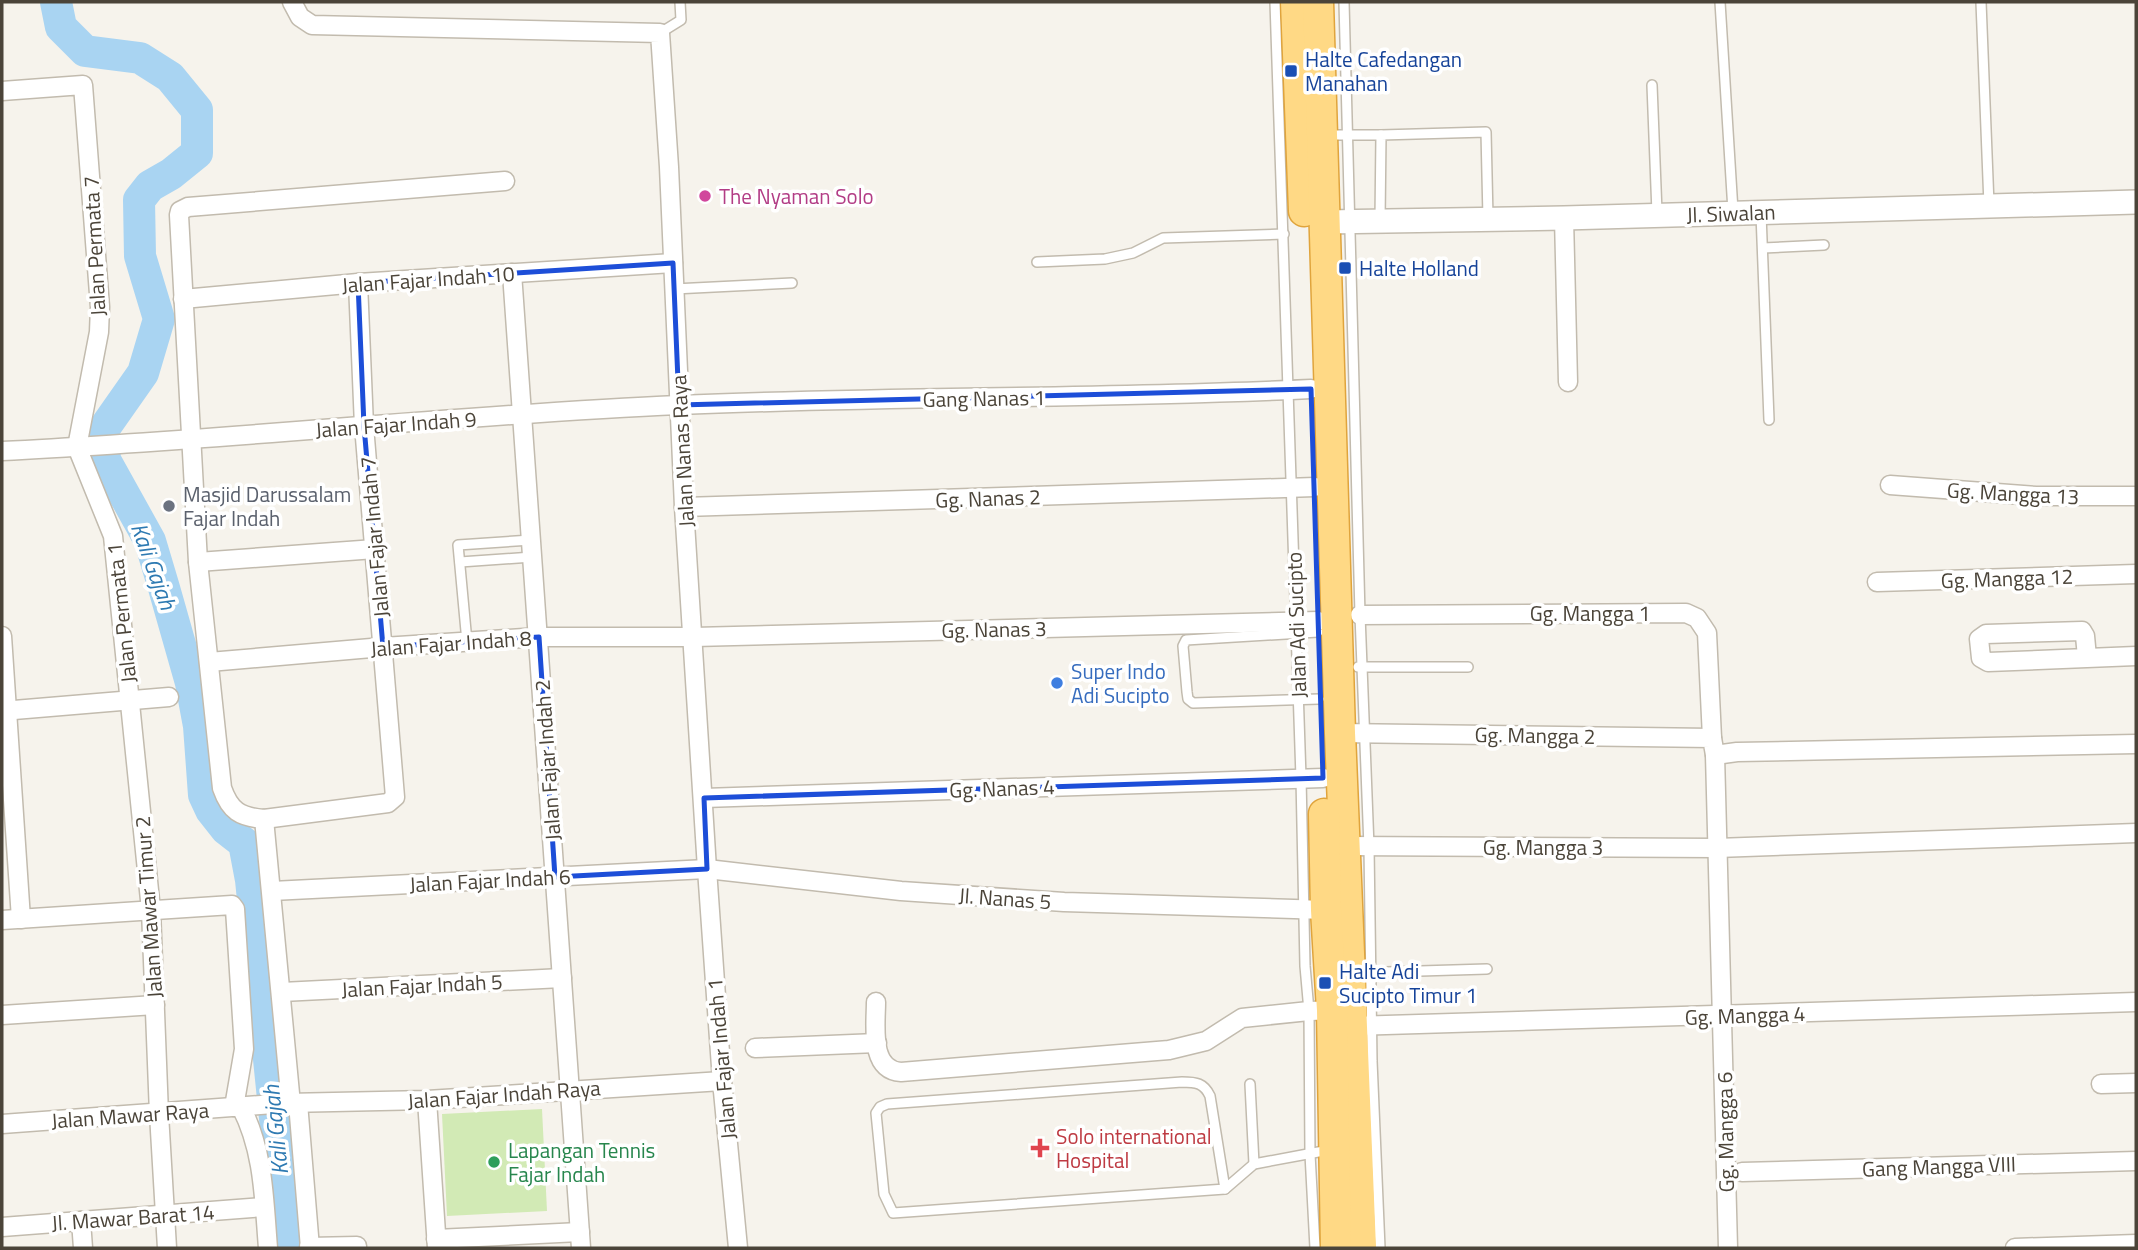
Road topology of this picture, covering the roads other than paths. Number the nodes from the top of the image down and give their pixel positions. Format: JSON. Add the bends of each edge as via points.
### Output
{"nodes":[{"id":1,"x":292,"y":2,"type":"edge"},
{"id":2,"x":680,"y":2,"type":"edge"},
{"id":3,"x":1275,"y":2,"type":"edge"},
{"id":4,"x":1296,"y":2,"type":"edge"},
{"id":5,"x":1318,"y":2,"type":"edge"},
{"id":6,"x":1344,"y":2,"type":"edge"},
{"id":7,"x":1720,"y":2,"type":"edge"},
{"id":8,"x":1981,"y":2,"type":"edge"},
{"id":9,"x":660,"y":33,"type":"junction"},
{"id":10,"x":1652,"y":85,"type":"dead end"},
{"id":11,"x":2,"y":91,"type":"edge"},
{"id":12,"x":1335,"y":135,"type":"junction"},
{"id":13,"x":1381,"y":135,"type":"junction"},
{"id":14,"x":506,"y":181,"type":"dead end"},
{"id":15,"x":2136,"y":202,"type":"edge"},
{"id":16,"x":1989,"y":205,"type":"junction"},
{"id":17,"x":1761,"y":212,"type":"junction"},
{"id":18,"x":1733,"y":213,"type":"junction"},
{"id":19,"x":1657,"y":215,"type":"junction"},
{"id":20,"x":1564,"y":218,"type":"junction"},
{"id":21,"x":1488,"y":219,"type":"junction"},
{"id":22,"x":1380,"y":221,"type":"junction"},
{"id":23,"x":1337,"y":222,"type":"junction"},
{"id":24,"x":1284,"y":234,"type":"junction"},
{"id":25,"x":1824,"y":245,"type":"dead end"},
{"id":26,"x":1763,"y":248,"type":"junction"},
{"id":27,"x":1037,"y":262,"type":"dead end"},
{"id":28,"x":673,"y":263,"type":"junction"},
{"id":29,"x":512,"y":273,"type":"junction"},
{"id":30,"x":358,"y":283,"type":"junction"},
{"id":31,"x":792,"y":283,"type":"dead end"},
{"id":32,"x":674,"y":289,"type":"junction"},
{"id":33,"x":183,"y":299,"type":"junction"},
{"id":34,"x":1568,"y":382,"type":"dead end"},
{"id":35,"x":1321,"y":390,"type":"junction"},
{"id":36,"x":679,"y":405,"type":"junction"},
{"id":37,"x":521,"y":414,"type":"junction"},
{"id":38,"x":1769,"y":420,"type":"dead end"},
{"id":39,"x":364,"y":426,"type":"junction"},
{"id":40,"x":193,"y":440,"type":"junction"},
{"id":41,"x":80,"y":447,"type":"junction"},
{"id":42,"x":2,"y":451,"type":"edge"},
{"id":43,"x":1890,"y":485,"type":"dead end"},
{"id":44,"x":1303,"y":488,"type":"junction"},
{"id":45,"x":2136,"y":496,"type":"edge"},
{"id":46,"x":684,"y":507,"type":"junction"},
{"id":47,"x":375,"y":549,"type":"junction"},
{"id":48,"x":532,"y":549,"type":"junction"},
{"id":49,"x":198,"y":562,"type":"junction"},
{"id":50,"x":460,"y":562,"type":"junction"},
{"id":51,"x":2136,"y":574,"type":"edge"},
{"id":52,"x":1877,"y":582,"type":"dead end"},
{"id":53,"x":1321,"y":623,"type":"junction"},
{"id":54,"x":2,"y":636,"type":"edge"},
{"id":55,"x":539,"y":637,"type":"junction"},
{"id":56,"x":694,"y":637,"type":"junction"},
{"id":57,"x":467,"y":642,"type":"junction"},
{"id":58,"x":383,"y":647,"type":"junction"},
{"id":59,"x":2136,"y":656,"type":"edge"},
{"id":60,"x":2087,"y":657,"type":"junction"},
{"id":61,"x":209,"y":662,"type":"junction"},
{"id":62,"x":1350,"y":667,"type":"junction"},
{"id":63,"x":1468,"y":667,"type":"dead end"},
{"id":64,"x":169,"y":698,"type":"dead end"},
{"id":65,"x":131,"y":701,"type":"junction"},
{"id":66,"x":5,"y":711,"type":"edge"},
{"id":67,"x":1337,"y":713,"type":"junction"},
{"id":68,"x":2136,"y":744,"type":"edge"},
{"id":69,"x":1714,"y":747,"type":"junction"},
{"id":70,"x":1312,"y":778,"type":"junction"},
{"id":71,"x":704,"y":798,"type":"junction"},
{"id":72,"x":264,"y":819,"type":"junction"},
{"id":73,"x":2136,"y":834,"type":"edge"},
{"id":74,"x":1357,"y":846,"type":"junction"},
{"id":75,"x":1717,"y":848,"type":"junction"},
{"id":76,"x":707,"y":869,"type":"junction"},
{"id":77,"x":555,"y":877,"type":"junction"},
{"id":78,"x":272,"y":891,"type":"junction"},
{"id":79,"x":151,"y":910,"type":"junction"},
{"id":80,"x":1315,"y":910,"type":"junction"},
{"id":81,"x":21,"y":919,"type":"junction"},
{"id":82,"x":2,"y":920,"type":"edge"},
{"id":83,"x":1487,"y":969,"type":"dead end"},
{"id":84,"x":1339,"y":970,"type":"junction"},
{"id":85,"x":562,"y":978,"type":"junction"},
{"id":86,"x":282,"y":992,"type":"junction"},
{"id":87,"x":876,"y":1002,"type":"dead end"},
{"id":88,"x":2136,"y":1002,"type":"edge"},
{"id":89,"x":155,"y":1005,"type":"junction"},
{"id":90,"x":2,"y":1015,"type":"edge"},
{"id":91,"x":1344,"y":1016,"type":"junction"},
{"id":92,"x":1722,"y":1016,"type":"junction"},
{"id":93,"x":877,"y":1043,"type":"junction"},
{"id":94,"x":755,"y":1048,"type":"dead end"},
{"id":95,"x":1342,"y":1063,"type":"junction"},
{"id":96,"x":722,"y":1081,"type":"junction"},
{"id":97,"x":2136,"y":1083,"type":"edge"},
{"id":98,"x":1250,"y":1084,"type":"dead end"},
{"id":99,"x":2101,"y":1084,"type":"dead end"},
{"id":100,"x":569,"y":1089,"type":"junction"},
{"id":101,"x":427,"y":1100,"type":"junction"},
{"id":102,"x":292,"y":1103,"type":"junction"},
{"id":103,"x":245,"y":1107,"type":"junction"},
{"id":104,"x":1344,"y":1113,"type":"junction"},
{"id":105,"x":159,"y":1114,"type":"junction"},
{"id":106,"x":2,"y":1124,"type":"edge"},
{"id":107,"x":1322,"y":1151,"type":"junction"},
{"id":108,"x":2136,"y":1161,"type":"edge"},
{"id":109,"x":1254,"y":1164,"type":"junction"},
{"id":110,"x":1368,"y":1167,"type":"junction"},
{"id":111,"x":1742,"y":1172,"type":"dead end"},
{"id":112,"x":1225,"y":1189,"type":"junction"},
{"id":113,"x":264,"y":1207,"type":"junction"},
{"id":114,"x":165,"y":1215,"type":"junction"},
{"id":115,"x":81,"y":1222,"type":"junction"},
{"id":116,"x":2,"y":1227,"type":"edge"},
{"id":117,"x":580,"y":1240,"type":"edge"},
{"id":118,"x":437,"y":1243,"type":"edge"},
{"id":119,"x":2136,"y":1244,"type":"edge"},
{"id":120,"x":357,"y":1246,"type":"dead end"},
{"id":121,"x":1333,"y":1246,"type":"edge"},
{"id":122,"x":83,"y":1248,"type":"edge"},
{"id":123,"x":167,"y":1248,"type":"edge"},
{"id":124,"x":268,"y":1248,"type":"edge"},
{"id":125,"x":309,"y":1248,"type":"edge"},
{"id":126,"x":738,"y":1248,"type":"edge"},
{"id":127,"x":1380,"y":1248,"type":"edge"},
{"id":128,"x":1728,"y":1248,"type":"edge"},
{"id":129,"x":2015,"y":1248,"type":"edge"}],
"edges":[{"from":1,"to":9,"type":"street","via":[[300,17],[312,25]]},
{"from":2,"to":9,"type":"lane","via":[[681,20]]},
{"from":3,"to":24,"type":"lane","name":"Jalan Adi Sucipto"},
{"from":4,"to":35,"type":"highway","name":"Jalan Adi Sucipto"},
{"from":5,"to":12,"type":"highway","name":"Jalan Adi Sucipto"},
{"from":6,"to":12,"type":"lane","name":"Jalan Adi Sucipto"},
{"from":7,"to":18,"type":"lane"},
{"from":8,"to":16,"type":"lane"},
{"from":9,"to":28,"type":"street","name":"Jalan Nanas Raya"},
{"from":10,"to":19,"type":"lane"},
{"from":11,"to":41,"type":"street","name":"Jalan Permata 7","via":[[83,85],[100,307]]},
{"from":12,"to":13,"type":"lane"},
{"from":12,"to":23,"type":"highway","name":"Jalan Adi Sucipto"},
{"from":13,"to":21,"type":"lane","via":[[1486,132]]},
{"from":13,"to":22,"type":"lane"},
{"from":14,"to":33,"type":"street","via":[[184,208],[178,219]]},
{"from":15,"to":16,"type":"street","name":"Jl. Siwalan"},
{"from":16,"to":17,"type":"street","name":"Jl. Siwalan"},
{"from":17,"to":18,"type":"street","name":"Jl. Siwalan"},
{"from":17,"to":26,"type":"lane"},
{"from":18,"to":19,"type":"street","name":"Jl. Siwalan"},
{"from":19,"to":20,"type":"street","name":"Jl. Siwalan"},
{"from":20,"to":21,"type":"street","name":"Jl. Siwalan"},
{"from":20,"to":34,"type":"street"},
{"from":21,"to":22,"type":"street","name":"Jl. Siwalan"},
{"from":22,"to":23,"type":"street","name":"Jl. Siwalan"},
{"from":23,"to":35,"type":"highway","name":"Jalan Adi Sucipto","via":[[1341,360]]},
{"from":24,"to":27,"type":"lane","via":[[1163,238],[1115,257]]},
{"from":24,"to":35,"type":"lane","name":"Jalan Adi Sucipto"},
{"from":25,"to":26,"type":"lane"},
{"from":26,"to":38,"type":"lane"},
{"from":28,"to":29,"type":"street","name":"Jalan Fajar Indah 10"},
{"from":28,"to":32,"type":"street","name":"Jalan Nanas Raya"},
{"from":29,"to":30,"type":"street","name":"Jalan Fajar Indah 10"},
{"from":29,"to":37,"type":"street","name":"Jalan Fajar Indah 2"},
{"from":30,"to":33,"type":"street","name":"Jalan Fajar Indah 10"},
{"from":30,"to":39,"type":"street","name":"Jalan Fajar Indah 7"},
{"from":31,"to":32,"type":"lane"},
{"from":32,"to":36,"type":"street","name":"Jalan Nanas Raya"},
{"from":33,"to":40,"type":"street"},
{"from":35,"to":36,"type":"street","name":"Gang Nanas 1"},
{"from":35,"to":44,"type":"highway","name":"Jalan Adi Sucipto"},
{"from":35,"to":53,"type":"highway","name":"Jalan Adi Sucipto","via":[[1347,563]]},
{"from":36,"to":37,"type":"street","name":"Jalan Fajar Indah 9"},
{"from":36,"to":46,"type":"street","name":"Jalan Nanas Raya"},
{"from":37,"to":39,"type":"street","name":"Jalan Fajar Indah 9"},
{"from":37,"to":48,"type":"street","name":"Jalan Fajar Indah 2"},
{"from":39,"to":40,"type":"street","name":"Jalan Fajar Indah 9"},
{"from":39,"to":47,"type":"street","name":"Jalan Fajar Indah 7"},
{"from":40,"to":41,"type":"street","name":"Jalan Fajar Indah 9"},
{"from":40,"to":49,"type":"street"},
{"from":41,"to":42,"type":"street","name":"Jalan Fajar Indah 9"},
{"from":41,"to":65,"type":"street","name":"Jalan Permata 1","via":[[113,536]]},
{"from":43,"to":45,"type":"street","name":"Gg. Mangga 13","via":[[2036,496]]},
{"from":44,"to":46,"type":"street","name":"Gg. Nanas 2"},
{"from":44,"to":53,"type":"highway","name":"Jalan Adi Sucipto"},
{"from":46,"to":56,"type":"street","name":"Jalan Nanas Raya"},
{"from":47,"to":49,"type":"street"},
{"from":47,"to":58,"type":"street","name":"Jalan Fajar Indah 7"},
{"from":48,"to":50,"type":"lane"},
{"from":48,"to":50,"type":"lane","via":[[458,545]]},
{"from":48,"to":55,"type":"street","name":"Jalan Fajar Indah 2"},
{"from":49,"to":61,"type":"street"},
{"from":50,"to":57,"type":"lane"},
{"from":51,"to":52,"type":"street","name":"Gg. Mangga 12"},
{"from":53,"to":56,"type":"street","name":"Gg. Nanas 3"},
{"from":53,"to":62,"type":"highway","name":"Jalan Adi Sucipto"},
{"from":53,"to":67,"type":"highway","name":"Jalan Adi Sucipto"},
{"from":53,"to":67,"type":"lane","via":[[1186,640],[1186,692],[1193,703]]},
{"from":53,"to":69,"type":"street","name":"Gg. Mangga 1","via":[[1686,613],[1697,618],[1707,632]]},
{"from":54,"to":66,"type":"street"},
{"from":55,"to":56,"type":"street","name":"Jalan Fajar Indah 8"},
{"from":55,"to":57,"type":"street","name":"Jalan Fajar Indah 8"},
{"from":55,"to":77,"type":"street","name":"Jalan Fajar Indah 2"},
{"from":56,"to":71,"type":"street","name":"Jalan Nanas Raya"},
{"from":57,"to":58,"type":"street","name":"Jalan Fajar Indah 8"},
{"from":58,"to":61,"type":"street","name":"Jalan Fajar Indah 8"},
{"from":58,"to":72,"type":"street","name":"Jalan Fajar Indah 7","via":[[392,802]]},
{"from":59,"to":60,"type":"street"},
{"from":60,"to":60,"type":"street","via":[[1988,662],[1981,657],[1979,639],[1986,634],[2082,631]]},
{"from":61,"to":72,"type":"street","via":[[227,803],[247,817]]},
{"from":62,"to":63,"type":"lane"},
{"from":62,"to":67,"type":"highway","name":"Jalan Adi Sucipto"},
{"from":64,"to":65,"type":"street"},
{"from":65,"to":66,"type":"street"},
{"from":65,"to":79,"type":"street","name":"Jalan Mawar Timur 2"},
{"from":66,"to":81,"type":"street"},
{"from":67,"to":69,"type":"street","name":"Gg. Mangga 2"},
{"from":67,"to":70,"type":"highway","name":"Jalan Adi Sucipto"},
{"from":67,"to":74,"type":"highway","name":"Jalan Adi Sucipto"},
{"from":68,"to":69,"type":"street","name":"Gg. Mangga 2","via":[[1737,752]]},
{"from":69,"to":75,"type":"street","name":"Gg. Mangga 1"},
{"from":70,"to":71,"type":"street","name":"Gg. Nanas 4"},
{"from":70,"to":80,"type":"highway","name":"Jalan Adi Sucipto"},
{"from":71,"to":76,"type":"street","name":"Jalan Nanas Raya"},
{"from":72,"to":78,"type":"street"},
{"from":73,"to":75,"type":"street","name":"Gg. Mangga 3"},
{"from":74,"to":75,"type":"street","name":"Gg. Mangga 3"},
{"from":74,"to":84,"type":"highway","name":"Jalan Adi Sucipto"},
{"from":75,"to":92,"type":"street","name":"Gg. Mangga 6"},
{"from":76,"to":77,"type":"street","name":"Jalan Fajar Indah 6"},
{"from":76,"to":80,"type":"street","name":"Jl. Nanas 5","via":[[901,891],[1064,902]]},
{"from":76,"to":96,"type":"street","name":"Jalan Fajar Indah 1"},
{"from":77,"to":78,"type":"street","name":"Jalan Fajar Indah 6"},
{"from":77,"to":85,"type":"street","name":"Jalan Fajar Indah 2"},
{"from":78,"to":86,"type":"street"},
{"from":79,"to":81,"type":"street"},
{"from":79,"to":89,"type":"street","name":"Jalan Mawar Timur 2"},
{"from":79,"to":103,"type":"street","via":[[229,904],[235,909]]},
{"from":80,"to":84,"type":"highway","name":"Jalan Adi Sucipto"},
{"from":81,"to":82,"type":"street"},
{"from":83,"to":84,"type":"lane"},
{"from":84,"to":91,"type":"highway","name":"Jalan Adi Sucipto"},
{"from":84,"to":91,"type":"lane","name":"Jalan Adi Sucipto"},
{"from":85,"to":86,"type":"street","name":"Jalan Fajar Indah 5"},
{"from":85,"to":100,"type":"street","name":"Jalan Fajar Indah 2"},
{"from":86,"to":102,"type":"street"},
{"from":87,"to":93,"type":"street"},
{"from":88,"to":92,"type":"street","name":"Gg. Mangga 4"},
{"from":89,"to":90,"type":"street"},
{"from":89,"to":105,"type":"street","name":"Jalan Mawar Timur 2"},
{"from":91,"to":92,"type":"street","name":"Gg. Mangga 4"},
{"from":91,"to":93,"type":"street","name":"Gg. Mangga 4","via":[[1242,1018],[1206,1041],[1169,1050],[901,1072],[884,1066]]},
{"from":91,"to":95,"type":"highway","name":"Jalan Adi Sucipto"},
{"from":91,"to":95,"type":"lane","name":"Jalan Adi Sucipto"},
{"from":92,"to":128,"type":"street","name":"Gg. Mangga 6"},
{"from":93,"to":94,"type":"street"},
{"from":95,"to":104,"type":"highway","name":"Jalan Adi Sucipto"},
{"from":95,"to":104,"type":"lane","name":"Jalan Adi Sucipto"},
{"from":96,"to":100,"type":"street","name":"Jalan Fajar Indah Raya"},
{"from":96,"to":126,"type":"street","name":"Jalan Fajar Indah 1"},
{"from":97,"to":99,"type":"street"},
{"from":98,"to":109,"type":"lane"},
{"from":100,"to":101,"type":"street","name":"Jalan Fajar Indah Raya"},
{"from":100,"to":117,"type":"street","name":"Jalan Fajar Indah 2"},
{"from":101,"to":102,"type":"street","name":"Jalan Fajar Indah Raya"},
{"from":101,"to":118,"type":"street"},
{"from":102,"to":103,"type":"street","name":"Jalan Fajar Indah Raya"},
{"from":102,"to":125,"type":"street"},
{"from":103,"to":105,"type":"street","name":"Jalan Mawar Raya"},
{"from":103,"to":113,"type":"street","via":[[258,1152]]},
{"from":104,"to":107,"type":"highway","name":"Jalan Adi Sucipto"},
{"from":104,"to":110,"type":"highway","name":"Jalan Adi Sucipto"},
{"from":105,"to":106,"type":"street","name":"Jalan Mawar Raya"},
{"from":105,"to":114,"type":"street","name":"Jalan Mawar Timur 2"},
{"from":107,"to":109,"type":"lane"},
{"from":107,"to":121,"type":"highway","name":"Jalan Adi Sucipto"},
{"from":108,"to":111,"type":"street","name":"Gang Mangga VIII"},
{"from":109,"to":112,"type":"lane"},
{"from":110,"to":121,"type":"highway","name":"Jalan Adi Sucipto"},
{"from":110,"to":127,"type":"lane","name":"Jalan Adi Sucipto"},
{"from":112,"to":112,"type":"lane","via":[[1210,1096],[1197,1082],[887,1104],[876,1113],[884,1194],[893,1213]]},
{"from":113,"to":114,"type":"street","name":"Jl. Mawar Barat 14"},
{"from":113,"to":124,"type":"street"},
{"from":114,"to":115,"type":"street","name":"Jl. Mawar Barat 14"},
{"from":114,"to":123,"type":"street","name":"Jalan Mawar Timur 2"},
{"from":115,"to":116,"type":"street","name":"Jl. Mawar Barat 14"},
{"from":115,"to":122,"type":"street"},
{"from":117,"to":118,"type":"street"},
{"from":119,"to":129,"type":"street"},
{"from":120,"to":125,"type":"street"}]}
